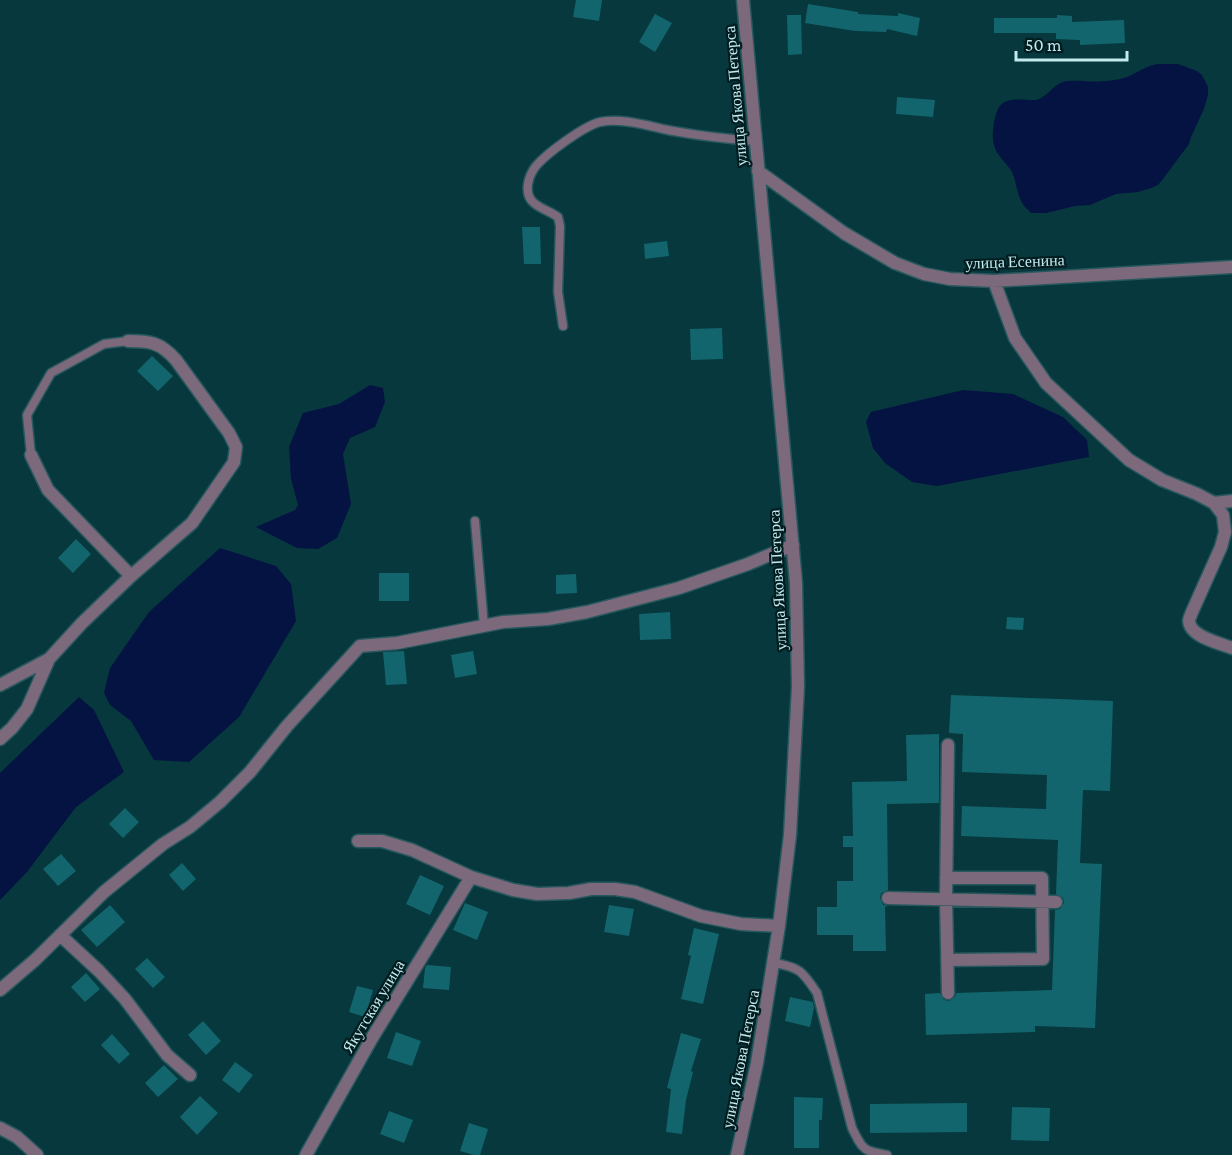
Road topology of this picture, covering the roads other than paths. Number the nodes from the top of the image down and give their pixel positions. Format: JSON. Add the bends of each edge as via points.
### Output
{"nodes":[{"id":1,"x":743,"y":0,"type":"edge"},
{"id":2,"x":755,"y":141,"type":"junction"},
{"id":3,"x":758,"y":171,"type":"junction"},
{"id":4,"x":1232,"y":267,"type":"edge"},
{"id":5,"x":994,"y":281,"type":"junction"},
{"id":6,"x":563,"y":326,"type":"dead end"},
{"id":7,"x":128,"y":341,"type":"joint"},
{"id":8,"x":31,"y":455,"type":"joint"},
{"id":9,"x":1232,"y":501,"type":"edge"},
{"id":10,"x":1214,"y":503,"type":"junction"},
{"id":11,"x":475,"y":521,"type":"dead end"},
{"id":12,"x":793,"y":545,"type":"junction"},
{"id":13,"x":131,"y":576,"type":"junction"},
{"id":14,"x":484,"y":626,"type":"junction"},
{"id":15,"x":1232,"y":648,"type":"edge"},
{"id":16,"x":49,"y":659,"type":"junction"},
{"id":17,"x":0,"y":685,"type":"edge"},
{"id":18,"x":0,"y":739,"type":"edge"},
{"id":19,"x":948,"y":745,"type":"dead end"},
{"id":20,"x":358,"y":841,"type":"dead end"},
{"id":21,"x":471,"y":877,"type":"junction"},
{"id":22,"x":946,"y":878,"type":"junction"},
{"id":23,"x":888,"y":898,"type":"dead end"},
{"id":24,"x":946,"y":899,"type":"junction"},
{"id":25,"x":1049,"y":902,"type":"junction"},
{"id":26,"x":779,"y":926,"type":"junction"},
{"id":27,"x":60,"y":935,"type":"junction"},
{"id":28,"x":947,"y":960,"type":"junction"},
{"id":29,"x":774,"y":963,"type":"junction"},
{"id":30,"x":0,"y":990,"type":"edge"},
{"id":31,"x":948,"y":993,"type":"dead end"},
{"id":32,"x":190,"y":1075,"type":"dead end"},
{"id":33,"x":0,"y":1128,"type":"edge"},
{"id":34,"x":311,"y":1154,"type":"edge"},
{"id":35,"x":37,"y":1155,"type":"edge"},
{"id":36,"x":737,"y":1155,"type":"edge"},
{"id":37,"x":887,"y":1155,"type":"edge"}],
"edges":[{"from":1,"to":2,"type":"street","name":"улица Якова Петерса"},
{"from":2,"to":3,"type":"street","name":"улица Якова Петерса"},
{"from":2,"to":6,"type":"lane","via":[[621,121],[600,122],[547,155],[535,167],[527,190],[533,202],[558,217],[558,292]]},
{"from":3,"to":5,"type":"street","name":"улица Есенина","via":[[844,233],[895,262],[941,278]]},
{"from":3,"to":12,"type":"street","name":"улица Якова Петерса"},
{"from":4,"to":5,"type":"street","name":"улица Есенина"},
{"from":5,"to":10,"type":"street","via":[[1014,338],[1046,383],[1129,460]]},
{"from":7,"to":8,"type":"lane","via":[[104,344],[51,373],[27,415]]},
{"from":7,"to":13,"type":"street","via":[[148,341],[167,350],[236,447],[234,462],[192,523]]},
{"from":8,"to":13,"type":"street","via":[[48,490]]},
{"from":9,"to":10,"type":"street"},
{"from":10,"to":15,"type":"street","via":[[1223,514],[1225,532],[1189,621],[1199,636]]},
{"from":11,"to":14,"type":"lane"},
{"from":12,"to":14,"type":"street","via":[[679,588],[586,612]]},
{"from":12,"to":26,"type":"street","name":"улица Якова Петерса","via":[[798,687],[790,835]]},
{"from":13,"to":16,"type":"street"},
{"from":14,"to":27,"type":"street","via":[[397,644],[360,646],[220,802],[104,892]]},
{"from":16,"to":17,"type":"street"},
{"from":16,"to":18,"type":"street","via":[[27,709]]},
{"from":19,"to":22,"type":"street"},
{"from":20,"to":21,"type":"street","via":[[382,841],[412,850]]},
{"from":21,"to":26,"type":"street","via":[[537,894],[591,889],[635,892],[701,916]]},
{"from":21,"to":34,"type":"street","name":"Якутская улица","via":[[372,1038]]},
{"from":22,"to":24,"type":"street"},
{"from":22,"to":25,"type":"street","via":[[1042,878]]},
{"from":23,"to":24,"type":"street"},
{"from":24,"to":25,"type":"street"},
{"from":24,"to":28,"type":"street"},
{"from":25,"to":28,"type":"street","via":[[1043,959]]},
{"from":26,"to":29,"type":"street","name":"улица Якова Петерса"},
{"from":27,"to":30,"type":"street"},
{"from":27,"to":32,"type":"street","via":[[106,978],[167,1055]]},
{"from":28,"to":31,"type":"street"},
{"from":29,"to":36,"type":"street","name":"улица Якова Петерса"},
{"from":29,"to":37,"type":"lane","via":[[792,966],[805,975],[817,993],[852,1128],[862,1147]]},
{"from":33,"to":35,"type":"street"}]}
